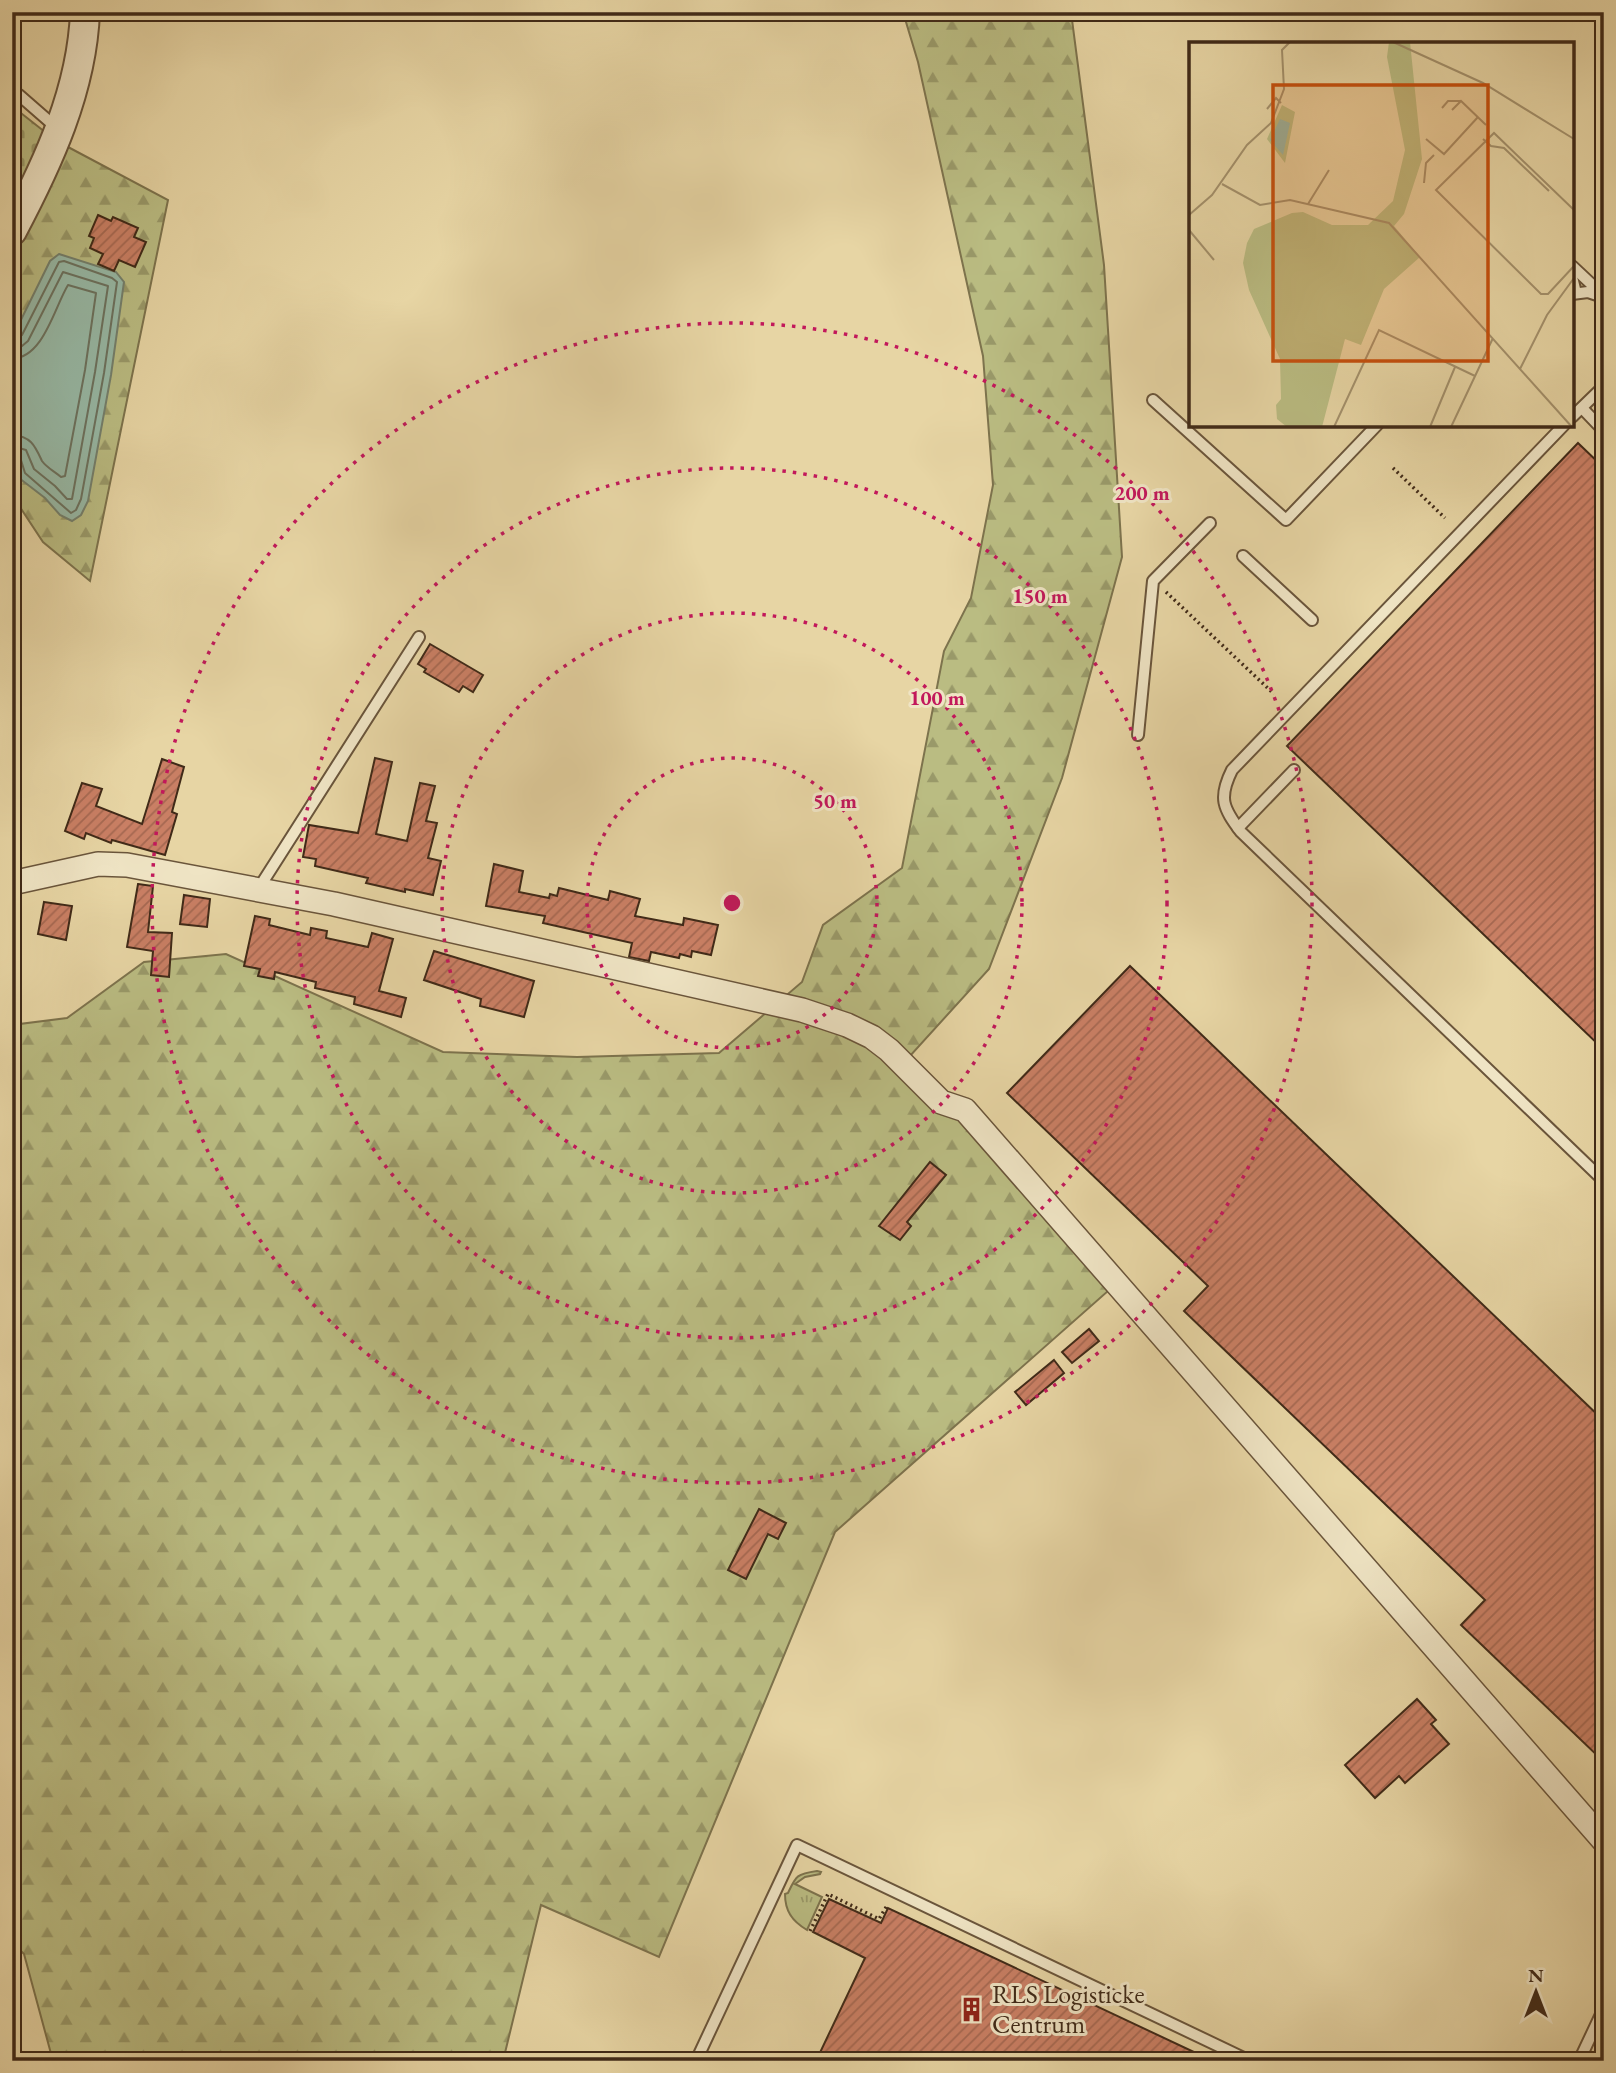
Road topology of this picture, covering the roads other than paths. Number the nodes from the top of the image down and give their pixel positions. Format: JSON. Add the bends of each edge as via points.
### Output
{"nodes":[{"id":1,"x":85,"y":12,"type":"edge"},
{"id":2,"x":12,"y":105,"type":"edge"},
{"id":3,"x":59,"y":129,"type":"junction"},
{"id":4,"x":12,"y":231,"type":"edge"},
{"id":5,"x":1574,"y":267,"type":"edge"},
{"id":6,"x":1574,"y":293,"type":"edge"},
{"id":7,"x":1604,"y":297,"type":"edge"},
{"id":8,"x":1604,"y":386,"type":"edge"},
{"id":9,"x":1153,"y":400,"type":"dead end"},
{"id":10,"x":1582,"y":408,"type":"junction"},
{"id":11,"x":1574,"y":415,"type":"edge"},
{"id":12,"x":1375,"y":427,"type":"edge"},
{"id":13,"x":1562,"y":427,"type":"edge"},
{"id":14,"x":1604,"y":431,"type":"edge"},
{"id":15,"x":1210,"y":523,"type":"dead end"},
{"id":16,"x":1243,"y":556,"type":"dead end"},
{"id":17,"x":1312,"y":620,"type":"dead end"},
{"id":18,"x":419,"y":637,"type":"dead end"},
{"id":19,"x":1138,"y":735,"type":"dead end"},
{"id":20,"x":1294,"y":770,"type":"dead end"},
{"id":21,"x":1237,"y":828,"type":"junction"},
{"id":22,"x":12,"y":883,"type":"edge"},
{"id":23,"x":263,"y":890,"type":"junction"},
{"id":24,"x":1604,"y":1181,"type":"edge"},
{"id":25,"x":1604,"y":1841,"type":"edge"},
{"id":26,"x":1604,"y":2008,"type":"edge"},
{"id":27,"x":696,"y":2061,"type":"edge"},
{"id":28,"x":1250,"y":2061,"type":"edge"},
{"id":29,"x":1579,"y":2061,"type":"edge"}],
"edges":[{"from":1,"to":3,"type":"street","via":[[71,100]]},
{"from":2,"to":3,"type":"lane","via":[[19,95]]},
{"from":3,"to":4,"type":"street"},
{"from":5,"to":7,"type":"lane"},
{"from":6,"to":7,"type":"lane"},
{"from":8,"to":10,"type":"lane"},
{"from":9,"to":12,"type":"lane","via":[[1286,520]]},
{"from":10,"to":11,"type":"lane"},
{"from":10,"to":14,"type":"lane"},
{"from":13,"to":21,"type":"lane","via":[[1232,770],[1223,800]]},
{"from":15,"to":19,"type":"lane","via":[[1153,581]]},
{"from":16,"to":17,"type":"lane"},
{"from":18,"to":23,"type":"lane","via":[[309,806],[264,880]]},
{"from":20,"to":21,"type":"lane"},
{"from":21,"to":24,"type":"lane"},
{"from":22,"to":23,"type":"street","via":[[98,864],[127,865]]},
{"from":23,"to":25,"type":"street","via":[[802,1010],[872,1037],[941,1102],[965,1110]]},
{"from":26,"to":29,"type":"lane"},
{"from":27,"to":28,"type":"lane","via":[[797,1845]]}]}
